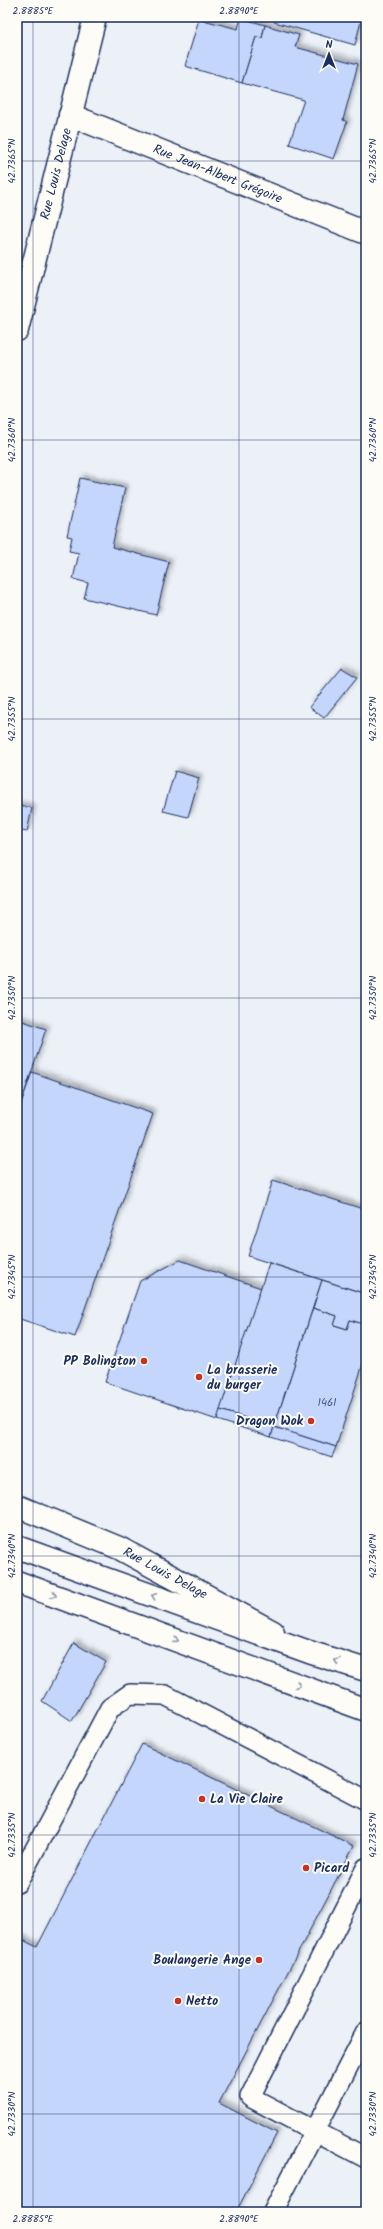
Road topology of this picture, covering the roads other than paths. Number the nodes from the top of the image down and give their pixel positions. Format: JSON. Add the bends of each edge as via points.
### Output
{"nodes":[{"id":1,"x":95,"y":17,"type":"edge"},
{"id":2,"x":70,"y":116,"type":"junction"},
{"id":3,"x":366,"y":233,"type":"edge"},
{"id":4,"x":17,"y":330,"type":"edge"},
{"id":5,"x":17,"y":1506,"type":"edge"},
{"id":6,"x":17,"y":1547,"type":"edge"},
{"id":7,"x":17,"y":1582,"type":"edge"},
{"id":8,"x":309,"y":1652,"type":"junction"},
{"id":9,"x":366,"y":1670,"type":"edge"},
{"id":10,"x":366,"y":1710,"type":"edge"},
{"id":11,"x":366,"y":1800,"type":"edge"},
{"id":12,"x":366,"y":1868,"type":"edge"},
{"id":13,"x":17,"y":1883,"type":"edge"},
{"id":14,"x":366,"y":2032,"type":"edge"},
{"id":15,"x":315,"y":2130,"type":"junction"},
{"id":16,"x":366,"y":2158,"type":"edge"},
{"id":17,"x":274,"y":2212,"type":"edge"}],
"edges":[{"from":1,"to":2,"type":"main road","name":"Rue Louis Delage"},
{"from":2,"to":3,"type":"main road","name":"Rue Jean-Albert Grégoire"},
{"from":2,"to":4,"type":"main road","name":"Rue Louis Delage"},
{"from":5,"to":8,"type":"main road","name":"Rue Louis Delage","via":[[119,1548]]},
{"from":8,"to":6,"type":"main road","one_way":true},
{"from":7,"to":10,"type":"main road","one_way":true},
{"from":9,"to":8,"type":"main road","one_way":true},
{"from":11,"to":13,"type":"lane","via":[[165,1695],[130,1694],[110,1708]]},
{"from":12,"to":15,"type":"lane","via":[[250,2098]]},
{"from":14,"to":15,"type":"lane"},
{"from":15,"to":16,"type":"lane"},
{"from":15,"to":17,"type":"lane"}]}
